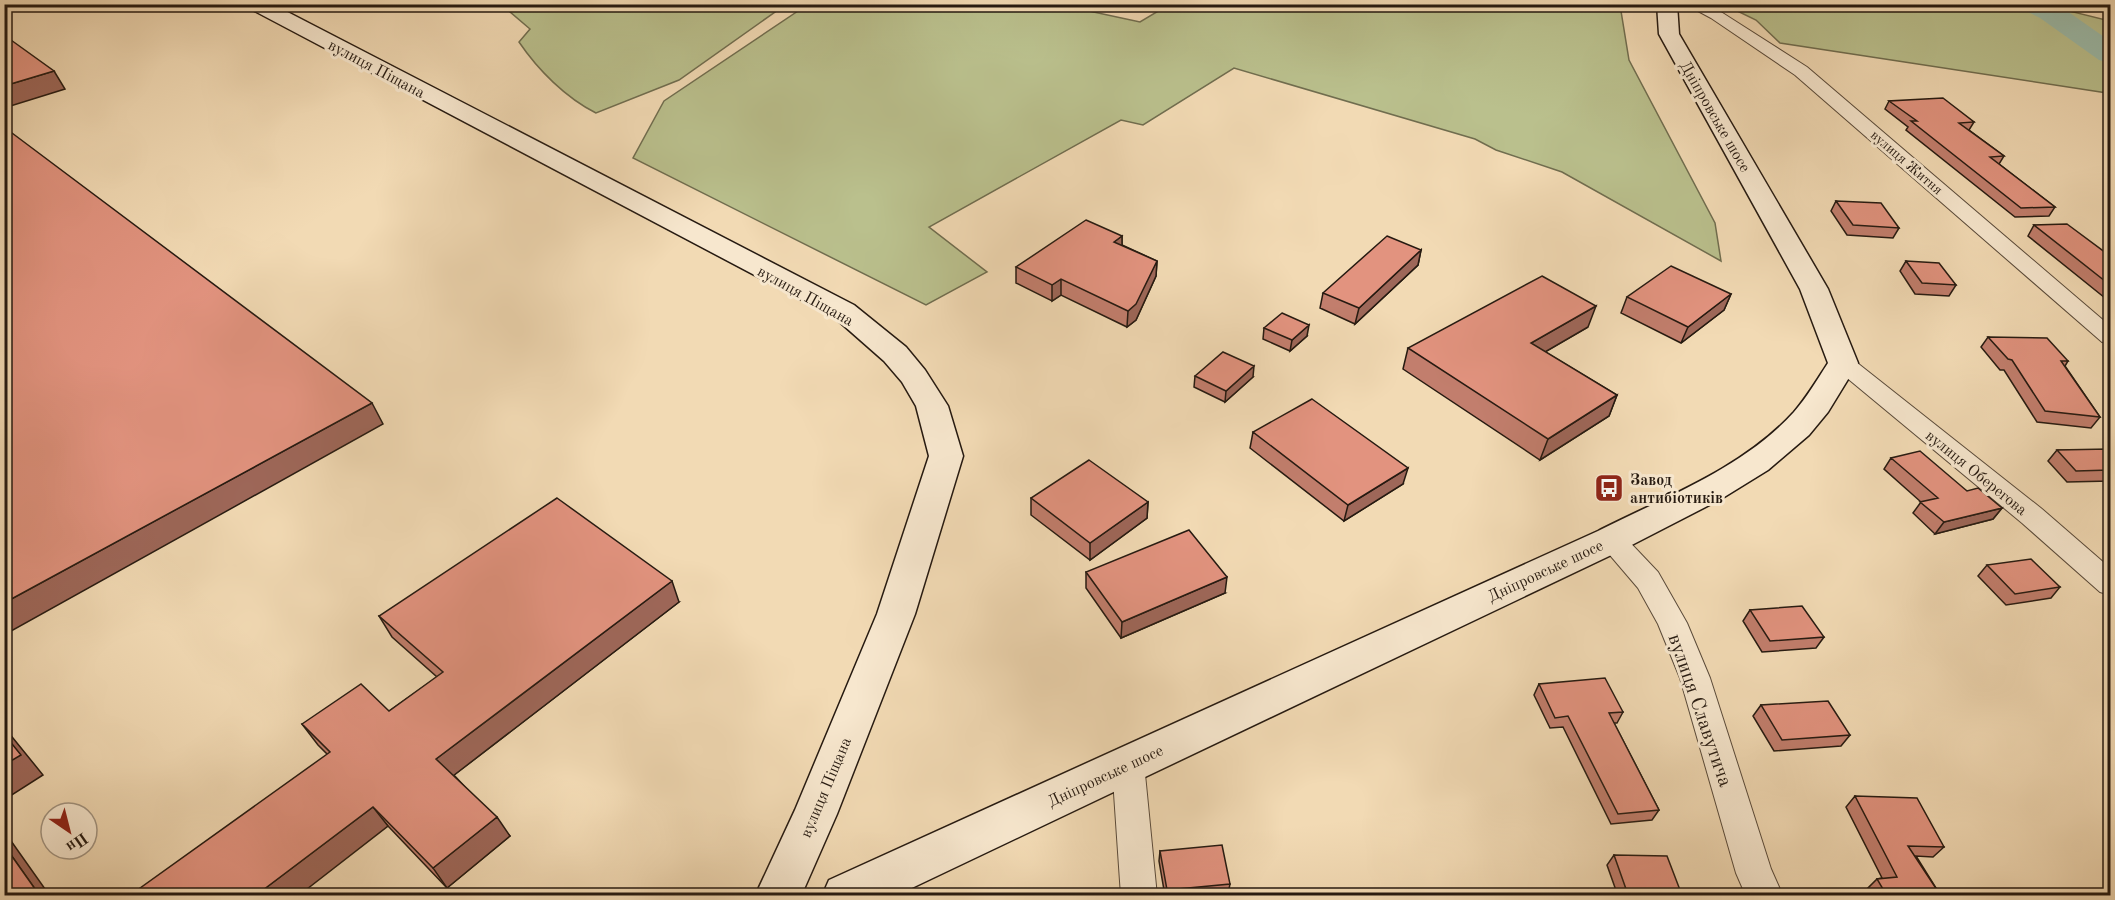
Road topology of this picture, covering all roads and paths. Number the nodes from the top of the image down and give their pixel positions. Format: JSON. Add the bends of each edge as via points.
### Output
{"nodes":[{"id":1,"x":256,"y":4,"type":"edge"},
{"id":2,"x":1666,"y":4,"type":"edge"},
{"id":3,"x":1692,"y":4,"type":"edge"},
{"id":4,"x":2110,"y":337,"type":"edge"},
{"id":5,"x":1843,"y":363,"type":"junction"},
{"id":6,"x":1611,"y":540,"type":"junction"},
{"id":7,"x":2110,"y":584,"type":"edge"},
{"id":8,"x":1128,"y":764,"type":"junction"},
{"id":9,"x":778,"y":896,"type":"edge"},
{"id":10,"x":845,"y":896,"type":"edge"},
{"id":11,"x":1140,"y":896,"type":"edge"},
{"id":12,"x":1765,"y":896,"type":"edge"}],
"edges":[{"from":1,"to":9,"type":"street","name":"вулиця Піщана","via":[[844,312],[895,354],[932,406],[946,456],[896,614]]},
{"from":2,"to":5,"type":"street","name":"Дніпровське шосе","via":[[1670,34],[1814,289]]},
{"from":3,"to":4,"type":"street","name":"вулиця Житня","via":[[1716,15],[1801,71]]},
{"from":5,"to":6,"type":"street","name":"Дніпровське шосе","via":[[1823,397],[1798,427],[1762,458]]},
{"from":5,"to":7,"type":"street","name":"вулиця Оберегова"},
{"from":6,"to":8,"type":"street","name":"Дніпровське шосе"},
{"from":6,"to":12,"type":"street","name":"вулиця Славутича","via":[[1648,580],[1672,623],[1695,678],[1751,864]]},
{"from":8,"to":10,"type":"street","name":"Дніпровське шосе"},
{"from":8,"to":11,"type":"street"}]}
